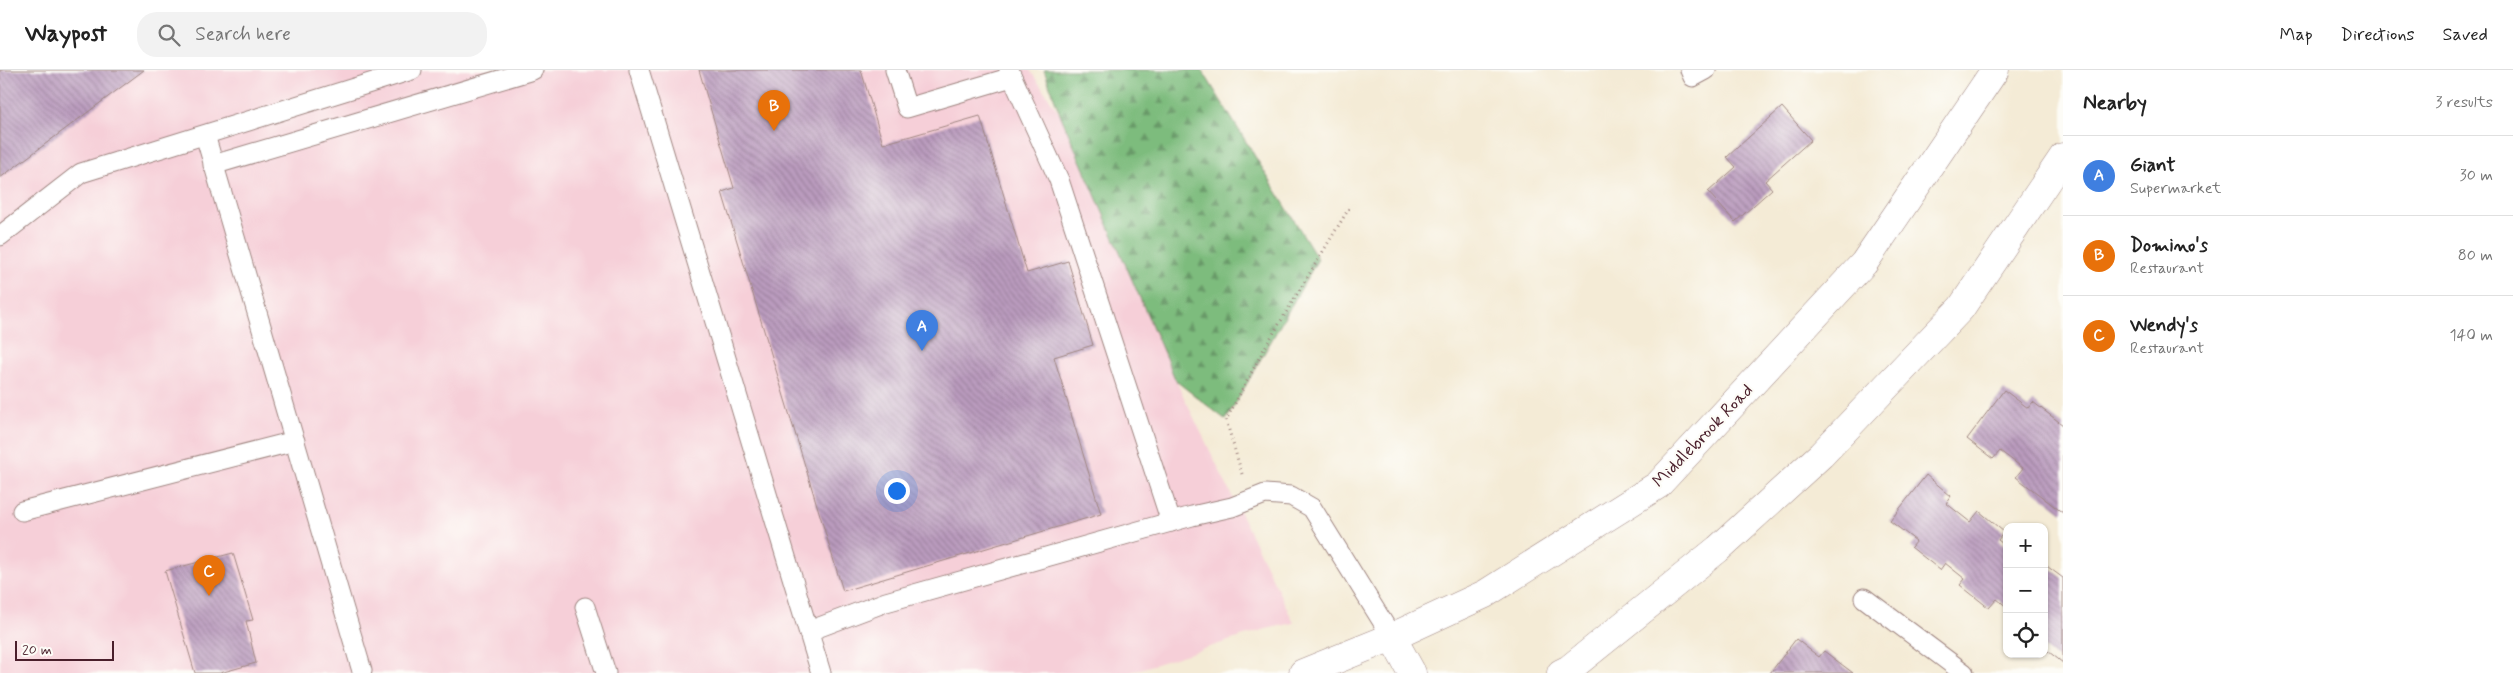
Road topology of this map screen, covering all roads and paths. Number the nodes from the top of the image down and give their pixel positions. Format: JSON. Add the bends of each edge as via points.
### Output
{"nodes":[{"id":1,"x":412,"y":70,"type":"edge"},
{"id":2,"x":533,"y":70,"type":"edge"},
{"id":3,"x":639,"y":70,"type":"edge"},
{"id":4,"x":895,"y":70,"type":"edge"},
{"id":5,"x":1995,"y":70,"type":"edge"},
{"id":6,"x":1010,"y":73,"type":"edge"},
{"id":7,"x":205,"y":134,"type":"junction"},
{"id":8,"x":2063,"y":157,"type":"edge"},
{"id":9,"x":213,"y":165,"type":"junction"},
{"id":10,"x":1351,"y":205,"type":"dead end"},
{"id":11,"x":0,"y":236,"type":"edge"},
{"id":12,"x":295,"y":442,"type":"junction"},
{"id":13,"x":1249,"y":500,"type":"junction"},
{"id":14,"x":22,"y":511,"type":"dead end"},
{"id":15,"x":1171,"y":522,"type":"junction"},
{"id":16,"x":1864,"y":598,"type":"dead end"},
{"id":17,"x":586,"y":607,"type":"dead end"},
{"id":18,"x":809,"y":631,"type":"junction"},
{"id":19,"x":1392,"y":637,"type":"junction"},
{"id":20,"x":360,"y":672,"type":"edge"},
{"id":21,"x":606,"y":673,"type":"edge"},
{"id":22,"x":822,"y":673,"type":"edge"},
{"id":23,"x":1303,"y":673,"type":"edge"},
{"id":24,"x":1412,"y":673,"type":"edge"},
{"id":25,"x":1561,"y":673,"type":"edge"},
{"id":26,"x":1964,"y":673,"type":"edge"}],
"edges":[{"from":1,"to":7,"type":"lane"},
{"from":2,"to":9,"type":"lane"},
{"from":3,"to":18,"type":"lane"},
{"from":4,"to":6,"type":"lane","via":[[907,108]]},
{"from":5,"to":19,"type":"main road","name":"Middlebrook Road","via":[[1864,263],[1658,485],[1485,594]]},
{"from":6,"to":15,"type":"lane","via":[[1059,180]]},
{"from":7,"to":9,"type":"lane"},
{"from":7,"to":11,"type":"lane","via":[[81,173]]},
{"from":8,"to":25,"type":"main road","via":[[1961,308],[1821,455],[1718,549]]},
{"from":9,"to":12,"type":"lane"},
{"from":10,"to":13,"type":"path","via":[[1264,349],[1226,420]]},
{"from":12,"to":14,"type":"lane"},
{"from":12,"to":20,"type":"lane"},
{"from":13,"to":15,"type":"lane"},
{"from":13,"to":19,"type":"lane","via":[[1266,494],[1291,496],[1312,508]]},
{"from":15,"to":18,"type":"lane","via":[[886,602]]},
{"from":16,"to":26,"type":"lane"},
{"from":17,"to":21,"type":"lane"},
{"from":18,"to":22,"type":"lane"},
{"from":19,"to":23,"type":"main road","name":"Middlebrook Road"},
{"from":19,"to":24,"type":"main road"}]}
